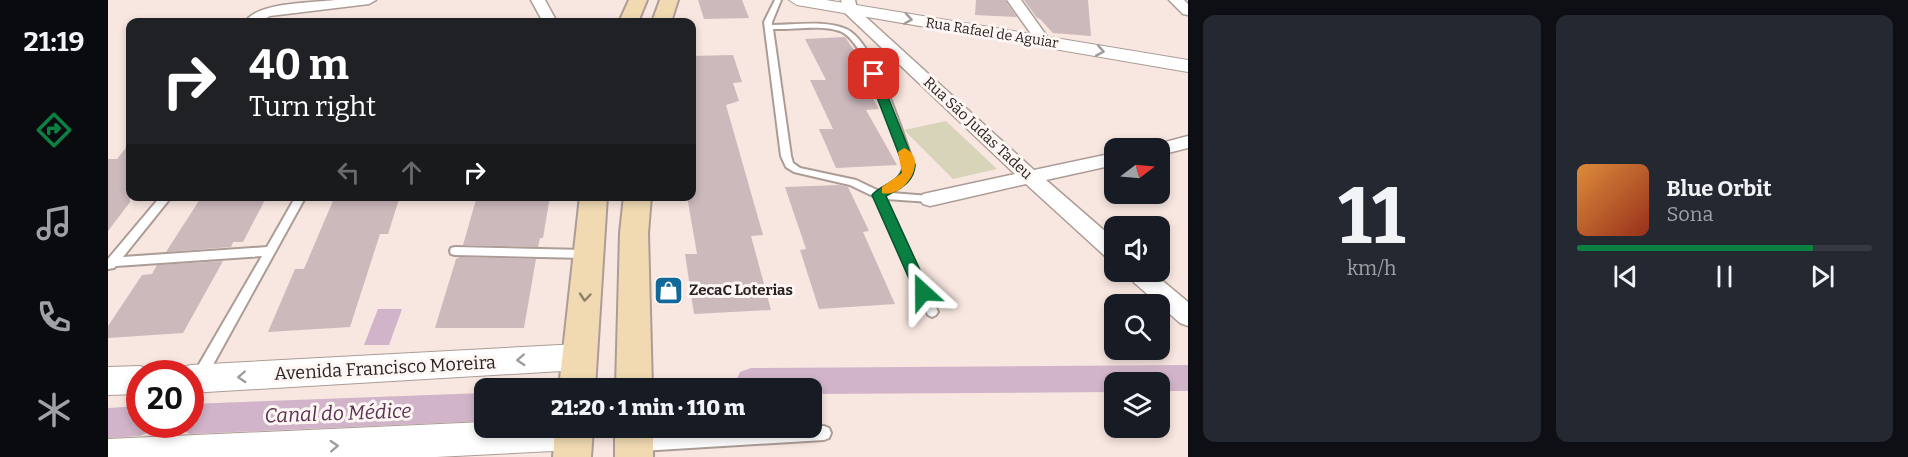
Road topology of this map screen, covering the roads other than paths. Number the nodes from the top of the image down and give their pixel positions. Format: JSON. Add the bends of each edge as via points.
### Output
{"nodes":[{"id":1,"x":369,"y":0,"type":"edge"},
{"id":2,"x":538,"y":0,"type":"edge"},
{"id":3,"x":638,"y":0,"type":"edge"},
{"id":4,"x":669,"y":0,"type":"edge"},
{"id":5,"x":778,"y":0,"type":"edge"},
{"id":6,"x":797,"y":0,"type":"edge"},
{"id":7,"x":1014,"y":0,"type":"edge"},
{"id":8,"x":1176,"y":0,"type":"edge"},
{"id":9,"x":849,"y":5,"type":"edge"},
{"id":10,"x":1188,"y":11,"type":"edge"},
{"id":11,"x":257,"y":18,"type":"edge"},
{"id":12,"x":547,"y":18,"type":"edge"},
{"id":13,"x":631,"y":18,"type":"edge"},
{"id":14,"x":663,"y":18,"type":"edge"},
{"id":15,"x":769,"y":27,"type":"junction"},
{"id":16,"x":1044,"y":42,"type":"junction"},
{"id":17,"x":1188,"y":66,"type":"edge"},
{"id":18,"x":1188,"y":142,"type":"edge"},
{"id":19,"x":1170,"y":146,"type":"edge"},
{"id":20,"x":1104,"y":161,"type":"edge"},
{"id":21,"x":1030,"y":177,"type":"junction"},
{"id":22,"x":879,"y":195,"type":"junction"},
{"id":23,"x":930,"y":199,"type":"joint"},
{"id":24,"x":163,"y":201,"type":"edge"},
{"id":25,"x":298,"y":201,"type":"edge"},
{"id":26,"x":594,"y":201,"type":"edge"},
{"id":27,"x":631,"y":201,"type":"edge"},
{"id":28,"x":637,"y":201,"type":"edge"},
{"id":29,"x":634,"y":233,"type":"junction"},
{"id":30,"x":1104,"y":242,"type":"edge"},
{"id":31,"x":269,"y":251,"type":"junction"},
{"id":32,"x":455,"y":251,"type":"dead end"},
{"id":33,"x":589,"y":254,"type":"junction"},
{"id":34,"x":110,"y":265,"type":"edge"},
{"id":35,"x":1149,"y":282,"type":"edge"},
{"id":36,"x":932,"y":312,"type":"dead end"},
{"id":37,"x":1188,"y":316,"type":"edge"},
{"id":38,"x":579,"y":357,"type":"junction"},
{"id":39,"x":204,"y":362,"type":"edge"},
{"id":40,"x":204,"y":378,"type":"edge"},
{"id":41,"x":578,"y":378,"type":"edge"},
{"id":42,"x":634,"y":378,"type":"edge"},
{"id":43,"x":126,"y":380,"type":"edge"},
{"id":44,"x":108,"y":381,"type":"edge"},
{"id":45,"x":824,"y":433,"type":"dead end"},
{"id":46,"x":573,"y":440,"type":"edge"},
{"id":47,"x":634,"y":443,"type":"edge"},
{"id":48,"x":221,"y":454,"type":"edge"},
{"id":49,"x":108,"y":456,"type":"edge"}],
"edges":[{"from":1,"to":11,"type":"street","via":[[267,12]]},
{"from":2,"to":12,"type":"street"},
{"from":3,"to":13,"type":"main road"},
{"from":4,"to":14,"type":"main road"},
{"from":5,"to":15,"type":"lane","via":[[770,14]]},
{"from":6,"to":9,"type":"street","name":"Rua Rafael de Aguiar"},
{"from":7,"to":16,"type":"street"},
{"from":8,"to":10,"type":"street"},
{"from":9,"to":16,"type":"street","name":"Rua Rafael de Aguiar","one_way":true},
{"from":9,"to":21,"type":"street","name":"Rua São Judas Tadeu"},
{"from":15,"to":22,"type":"lane","via":[[789,165],[853,182]]},
{"from":15,"to":22,"type":"lane","via":[[841,29],[853,36],[865,53],[909,165],[902,182]]},
{"from":16,"to":17,"type":"street","name":"Rua Rafael de Aguiar","one_way":true},
{"from":18,"to":19,"type":"street"},
{"from":20,"to":21,"type":"street"},
{"from":21,"to":23,"type":"street"},
{"from":21,"to":30,"type":"street","name":"Rua São Judas Tadeu"},
{"from":22,"to":23,"type":"lane"},
{"from":22,"to":36,"type":"lane"},
{"from":24,"to":34,"type":"lane"},
{"from":25,"to":31,"type":"lane"},
{"from":26,"to":33,"type":"main road"},
{"from":27,"to":29,"type":"main road"},
{"from":28,"to":29,"type":"main road"},
{"from":29,"to":42,"type":"main road"},
{"from":31,"to":34,"type":"lane"},
{"from":31,"to":39,"type":"lane"},
{"from":32,"to":33,"type":"lane"},
{"from":33,"to":38,"type":"main road","one_way":true},
{"from":35,"to":37,"type":"street"},
{"from":38,"to":40,"type":"street","name":"Avenida Francisco Moreira","one_way":true},
{"from":38,"to":41,"type":"main road"},
{"from":43,"to":44,"type":"street"},
{"from":45,"to":47,"type":"lane"},
{"from":48,"to":46,"type":"street","one_way":true},
{"from":48,"to":49,"type":"street"}]}
